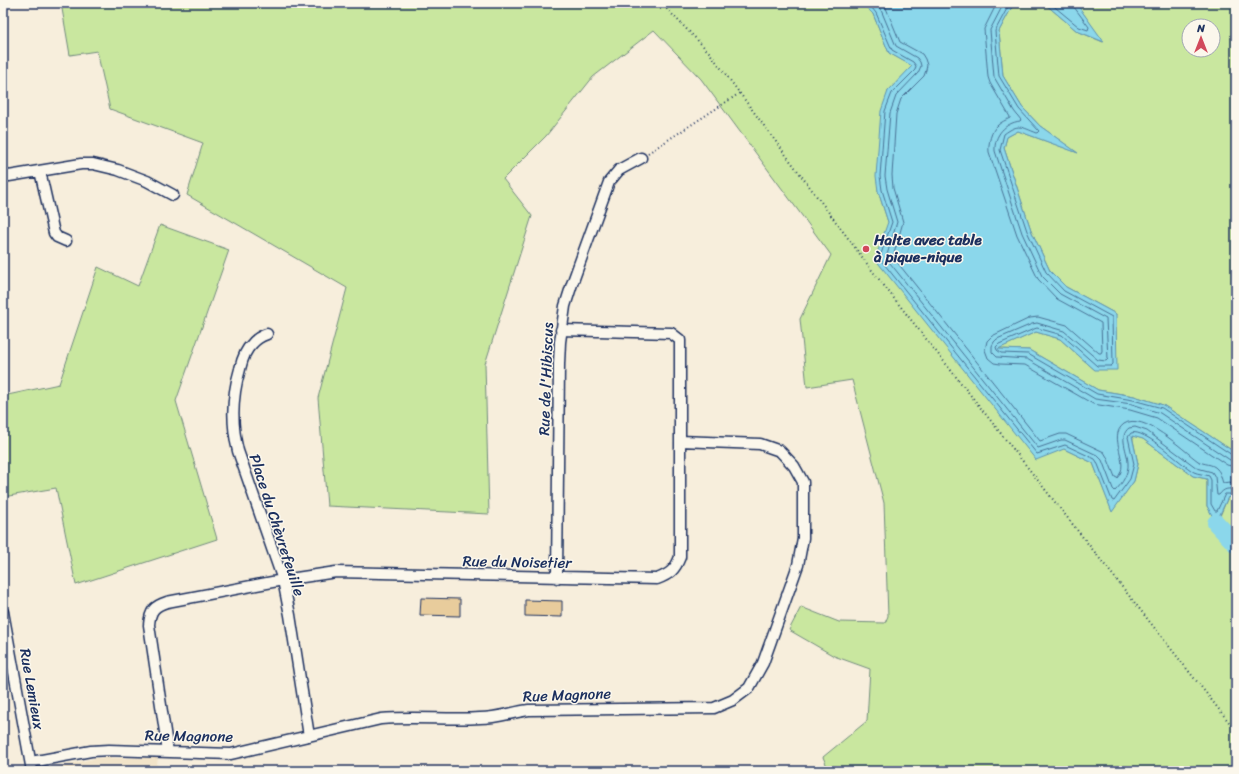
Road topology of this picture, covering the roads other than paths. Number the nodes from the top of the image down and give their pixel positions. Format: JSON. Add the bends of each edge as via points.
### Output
{"nodes":[{"id":1,"x":641,"y":158,"type":"road end"},
{"id":2,"x":40,"y":171,"type":"junction"},
{"id":3,"x":3,"y":174,"type":"edge"},
{"id":4,"x":173,"y":195,"type":"dead end"},
{"id":5,"x":66,"y":241,"type":"dead end"},
{"id":6,"x":561,"y":330,"type":"junction"},
{"id":7,"x":267,"y":334,"type":"dead end"},
{"id":8,"x":680,"y":441,"type":"junction"},
{"id":9,"x":557,"y":578,"type":"junction"},
{"id":10,"x":283,"y":580,"type":"junction"},
{"id":11,"x":3,"y":612,"type":"edge"},
{"id":12,"x":309,"y":736,"type":"junction"},
{"id":13,"x":168,"y":752,"type":"junction"},
{"id":14,"x":32,"y":766,"type":"edge"}],
"edges":[{"from":1,"to":6,"type":"street","name":"Rue de l'Hibiscus","via":[[619,170],[609,182],[572,284]]},
{"from":2,"to":3,"type":"street","via":[[9,176]]},
{"from":2,"to":4,"type":"street","via":[[93,164],[148,181]]},
{"from":2,"to":5,"type":"street","via":[[54,233]]},
{"from":6,"to":8,"type":"street","name":"Rue du Noisetier","via":[[672,333],[680,340]]},
{"from":6,"to":9,"type":"street","name":"Rue de l'Hibiscus"},
{"from":7,"to":10,"type":"street","name":"Place du Chèvrefeuille","via":[[251,344],[243,358],[234,393],[233,421],[238,451]]},
{"from":8,"to":9,"type":"street","name":"Rue du Noisetier","via":[[680,557],[669,575],[658,579]]},
{"from":8,"to":12,"type":"street","name":"Rue Magnone","via":[[760,444],[780,452],[794,466],[803,482],[803,538],[798,565],[763,663],[749,688],[733,700],[714,708],[529,710],[480,718],[402,717],[381,719]]},
{"from":9,"to":10,"type":"street","name":"Rue du Noisetier","via":[[336,572]]},
{"from":10,"to":12,"type":"street","name":"Place du Chèvrefeuille"},
{"from":10,"to":13,"type":"street","name":"Rue du Noisetier","via":[[168,602],[153,609],[149,625]]},
{"from":11,"to":14,"type":"street","name":"Rue Lemieux"},
{"from":12,"to":13,"type":"street","name":"Rue Magnone","via":[[231,754]]},
{"from":13,"to":14,"type":"street","name":"Rue Magnone","via":[[91,751]]}]}
